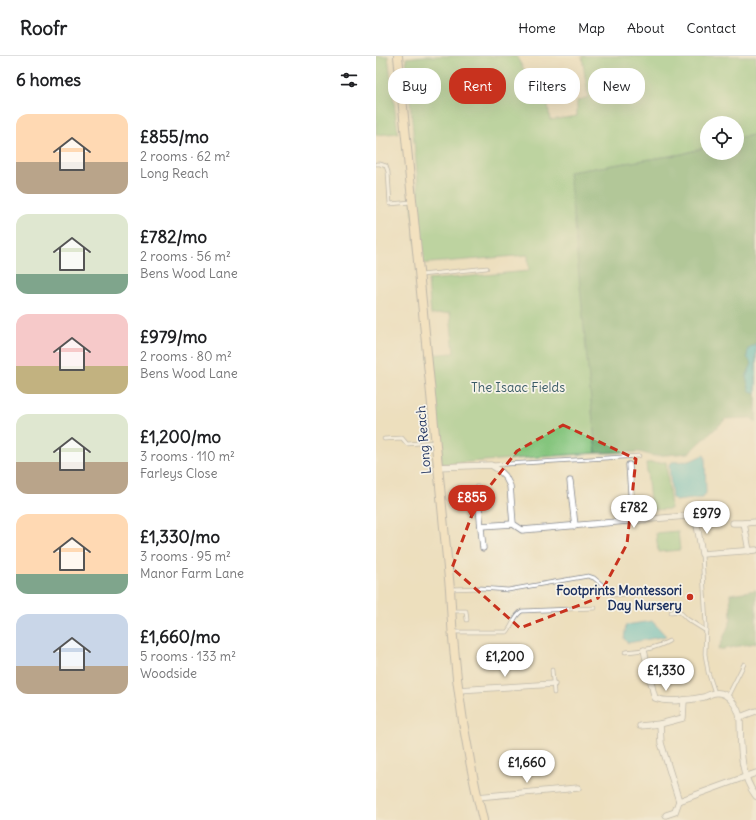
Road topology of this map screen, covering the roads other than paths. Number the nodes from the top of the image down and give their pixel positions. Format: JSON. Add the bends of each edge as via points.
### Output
{"nodes":[{"id":1,"x":398,"y":56,"type":"edge"},
{"id":2,"x":376,"y":164,"type":"edge"},
{"id":3,"x":411,"y":202,"type":"junction"},
{"id":4,"x":487,"y":268,"type":"dead end"},
{"id":5,"x":420,"y":275,"type":"junction"},
{"id":6,"x":384,"y":439,"type":"dead end"},
{"id":7,"x":435,"y":442,"type":"junction"},
{"id":8,"x":639,"y":456,"type":"dead end"},
{"id":9,"x":491,"y":465,"type":"junction"},
{"id":10,"x":629,"y":465,"type":"dead end"},
{"id":11,"x":437,"y":467,"type":"junction"},
{"id":12,"x":570,"y":481,"type":"dead end"},
{"id":13,"x":477,"y":488,"type":"dead end"},
{"id":14,"x":633,"y":520,"type":"junction"},
{"id":15,"x":744,"y":522,"type":"junction"},
{"id":16,"x":756,"y":522,"type":"edge"},
{"id":17,"x":733,"y":523,"type":"dead end"},
{"id":18,"x":513,"y":524,"type":"junction"},
{"id":19,"x":481,"y":526,"type":"junction"},
{"id":20,"x":575,"y":526,"type":"junction"},
{"id":21,"x":483,"y":548,"type":"dead end"},
{"id":22,"x":756,"y":550,"type":"edge"},
{"id":23,"x":749,"y":551,"type":"junction"},
{"id":24,"x":702,"y":554,"type":"junction"},
{"id":25,"x":626,"y":586,"type":"dead end"},
{"id":26,"x":450,"y":589,"type":"junction"},
{"id":27,"x":595,"y":608,"type":"dead end"},
{"id":28,"x":451,"y":611,"type":"junction"},
{"id":29,"x":671,"y":612,"type":"dead end"},
{"id":30,"x":467,"y":620,"type":"dead end"},
{"id":31,"x":706,"y":631,"type":"junction"},
{"id":32,"x":452,"y":632,"type":"junction"},
{"id":33,"x":669,"y":641,"type":"dead end"},
{"id":34,"x":644,"y":650,"type":"junction"},
{"id":35,"x":625,"y":652,"type":"dead end"},
{"id":36,"x":744,"y":664,"type":"dead end"},
{"id":37,"x":552,"y":670,"type":"dead end"},
{"id":38,"x":554,"y":684,"type":"junction"},
{"id":39,"x":458,"y":690,"type":"junction"},
{"id":40,"x":554,"y":693,"type":"dead end"},
{"id":41,"x":715,"y":693,"type":"junction"},
{"id":42,"x":728,"y":696,"type":"junction"},
{"id":43,"x":684,"y":700,"type":"junction"},
{"id":44,"x":756,"y":711,"type":"edge"},
{"id":45,"x":756,"y":715,"type":"edge"},
{"id":46,"x":740,"y":717,"type":"junction"},
{"id":47,"x":660,"y":724,"type":"junction"},
{"id":48,"x":640,"y":726,"type":"dead end"},
{"id":49,"x":756,"y":773,"type":"edge"},
{"id":50,"x":746,"y":776,"type":"junction"},
{"id":51,"x":578,"y":788,"type":"dead end"},
{"id":52,"x":756,"y":796,"type":"edge"},
{"id":53,"x":477,"y":797,"type":"junction"},
{"id":54,"x":679,"y":801,"type":"junction"},
{"id":55,"x":666,"y":816,"type":"dead end"},
{"id":56,"x":483,"y":820,"type":"edge"}],
"edges":[{"from":1,"to":3,"type":"street","name":"Long Reach"},
{"from":2,"to":3,"type":"lane","via":[[386,166],[390,204]]},
{"from":3,"to":5,"type":"street","name":"Long Reach"},
{"from":4,"to":5,"type":"lane"},
{"from":5,"to":7,"type":"street","name":"Long Reach"},
{"from":6,"to":7,"type":"lane","via":[[402,438],[407,444]]},
{"from":7,"to":11,"type":"street","name":"Long Reach"},
{"from":8,"to":9,"type":"lane"},
{"from":9,"to":11,"type":"street"},
{"from":9,"to":18,"type":"street","via":[[505,476],[510,486]]},
{"from":10,"to":14,"type":"street"},
{"from":11,"to":26,"type":"street","name":"Long Reach"},
{"from":12,"to":20,"type":"street"},
{"from":13,"to":19,"type":"street"},
{"from":14,"to":20,"type":"street"},
{"from":14,"to":24,"type":"street","via":[[691,516],[696,519]]},
{"from":15,"to":16,"type":"street"},
{"from":15,"to":17,"type":"street"},
{"from":15,"to":23,"type":"street"},
{"from":18,"to":19,"type":"street"},
{"from":18,"to":20,"type":"street","via":[[522,530]]},
{"from":19,"to":21,"type":"street"},
{"from":22,"to":23,"type":"street"},
{"from":23,"to":24,"type":"street"},
{"from":24,"to":31,"type":"lane"},
{"from":25,"to":26,"type":"lane","via":[[626,594],[614,595],[588,576],[508,590]]},
{"from":26,"to":28,"type":"street","name":"Long Reach"},
{"from":27,"to":32,"type":"lane","via":[[522,611],[518,613],[507,632]]},
{"from":28,"to":30,"type":"lane","via":[[466,611]]},
{"from":28,"to":32,"type":"street","name":"Long Reach"},
{"from":29,"to":31,"type":"lane","via":[[679,611]]},
{"from":31,"to":41,"type":"lane","via":[[704,654]]},
{"from":32,"to":39,"type":"street","name":"Long Reach"},
{"from":33,"to":34,"type":"lane"},
{"from":34,"to":35,"type":"lane"},
{"from":34,"to":43,"type":"street","via":[[655,698]]},
{"from":36,"to":42,"type":"lane"},
{"from":37,"to":38,"type":"lane"},
{"from":38,"to":39,"type":"street"},
{"from":38,"to":40,"type":"lane"},
{"from":39,"to":53,"type":"street","name":"Long Reach"},
{"from":41,"to":42,"type":"street"},
{"from":41,"to":43,"type":"street"},
{"from":42,"to":46,"type":"street"},
{"from":43,"to":47,"type":"street","via":[[683,718]]},
{"from":44,"to":46,"type":"street"},
{"from":45,"to":46,"type":"street"},
{"from":46,"to":50,"type":"street","via":[[740,746]]},
{"from":47,"to":48,"type":"street"},
{"from":47,"to":54,"type":"street","via":[[661,743]]},
{"from":49,"to":50,"type":"street"},
{"from":50,"to":52,"type":"street"},
{"from":50,"to":54,"type":"street"},
{"from":51,"to":53,"type":"street"},
{"from":53,"to":56,"type":"street","name":"Long Reach"},
{"from":54,"to":55,"type":"street","via":[[675,812]]}]}
